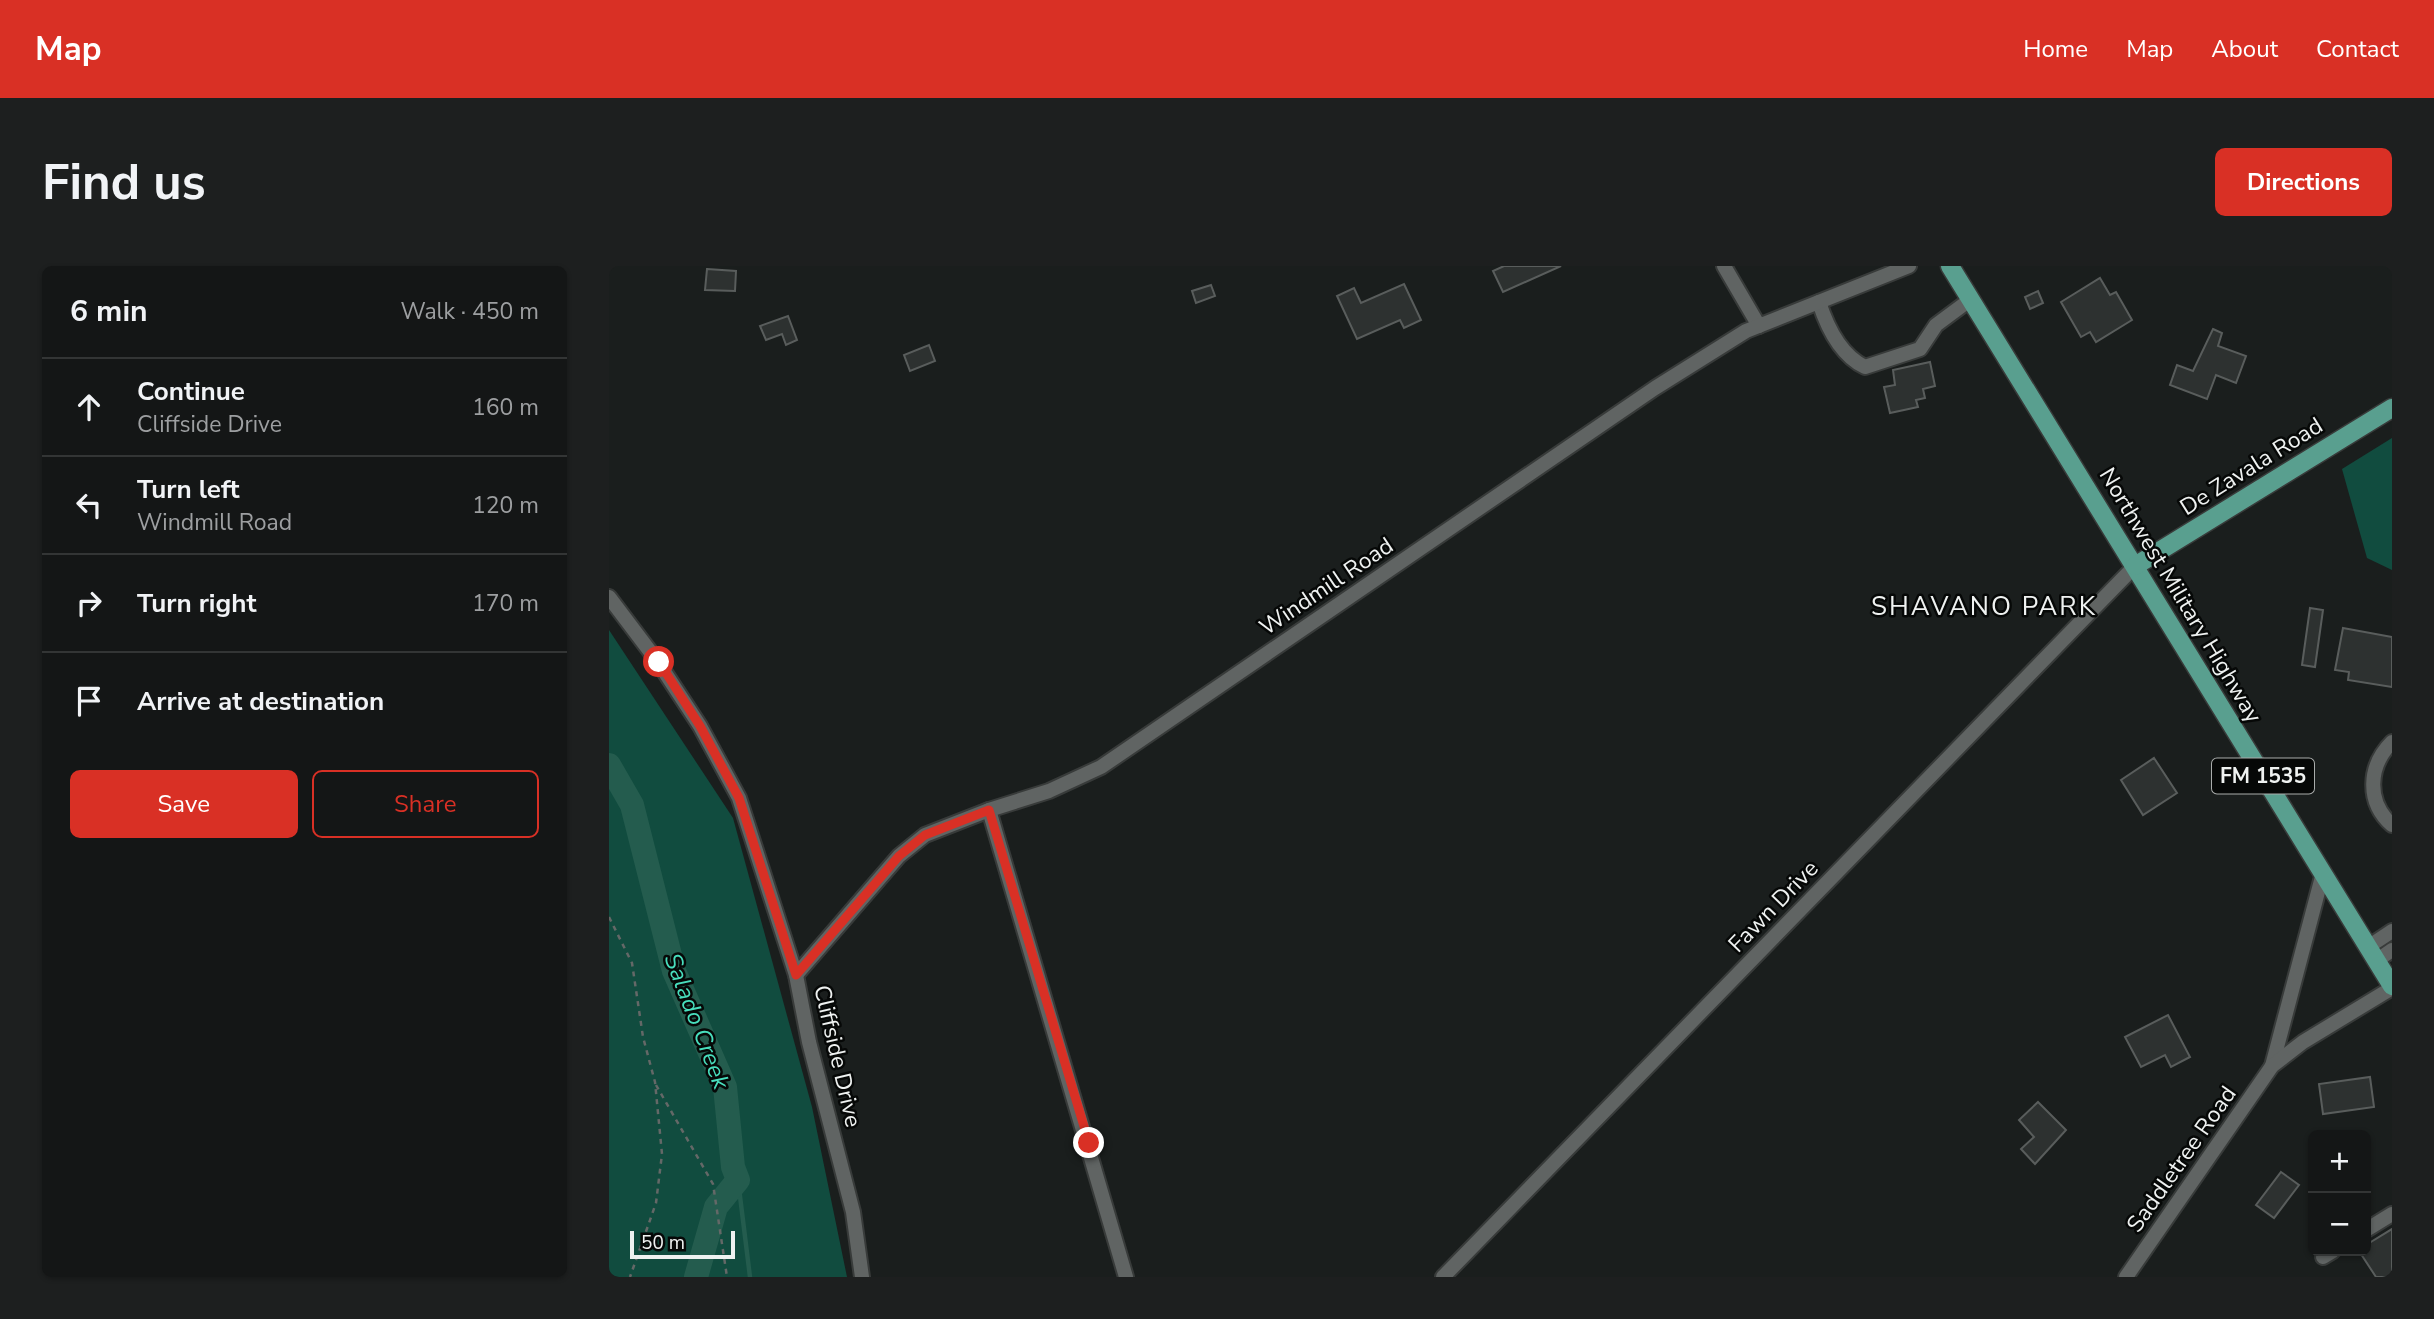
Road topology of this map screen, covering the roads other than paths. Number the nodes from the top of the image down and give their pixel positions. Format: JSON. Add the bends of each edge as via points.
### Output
{"nodes":[{"id":1,"x":1724,"y":266,"type":"edge"},
{"id":2,"x":1909,"y":266,"type":"edge"},
{"id":3,"x":1950,"y":266,"type":"edge"},
{"id":4,"x":1971,"y":299,"type":"junction"},
{"id":5,"x":1819,"y":302,"type":"junction"},
{"id":6,"x":1759,"y":326,"type":"junction"},
{"id":7,"x":2392,"y":408,"type":"edge"},
{"id":8,"x":2135,"y":566,"type":"junction"},
{"id":9,"x":609,"y":597,"type":"edge"},
{"id":10,"x":2392,"y":742,"type":"edge"},
{"id":11,"x":989,"y":810,"type":"junction"},
{"id":12,"x":2392,"y":825,"type":"edge"},
{"id":13,"x":2323,"y":873,"type":"junction"},
{"id":14,"x":2392,"y":932,"type":"edge"},
{"id":15,"x":2392,"y":950,"type":"edge"},
{"id":16,"x":2372,"y":954,"type":"junction"},
{"id":17,"x":796,"y":975,"type":"junction"},
{"id":18,"x":2392,"y":987,"type":"edge"},
{"id":19,"x":2272,"y":1066,"type":"junction"},
{"id":20,"x":2392,"y":1214,"type":"edge"},
{"id":21,"x":2371,"y":1227,"type":"edge"},
{"id":22,"x":862,"y":1277,"type":"edge"},
{"id":23,"x":1126,"y":1277,"type":"edge"},
{"id":24,"x":1443,"y":1277,"type":"edge"},
{"id":25,"x":2126,"y":1277,"type":"edge"}],
"edges":[{"from":1,"to":6,"type":"street"},
{"from":2,"to":5,"type":"street","name":"Windmill Road"},
{"from":3,"to":4,"type":"main road","name":"Northwest Military Highway","number":"FM 1535"},
{"from":4,"to":5,"type":"street","via":[[1936,325],[1920,349],[1865,367],[1855,362],[1827,329]]},
{"from":4,"to":8,"type":"main road","name":"Northwest Military Highway","number":"FM 1535"},
{"from":5,"to":6,"type":"street","name":"Windmill Road"},
{"from":6,"to":11,"type":"street","name":"Windmill Road","via":[[1655,388],[1114,760],[1049,791]]},
{"from":7,"to":8,"type":"main road","name":"De Zavala Road"},
{"from":8,"to":13,"type":"main road","name":"Northwest Military Highway","number":"FM 1535"},
{"from":8,"to":24,"type":"street","name":"Fawn Drive"},
{"from":9,"to":17,"type":"street","name":"Cliffside Drive","via":[[659,662],[725,768]]},
{"from":10,"to":12,"type":"street","via":[[2378,760],[2373,790],[2381,813]]},
{"from":11,"to":17,"type":"street","name":"Windmill Road","via":[[925,835],[899,856]]},
{"from":11,"to":23,"type":"street"},
{"from":13,"to":16,"type":"main road","name":"Northwest Military Highway","number":"FM 1535"},
{"from":13,"to":19,"type":"street","name":"Saddletree Road"},
{"from":14,"to":16,"type":"street"},
{"from":15,"to":16,"type":"street"},
{"from":16,"to":18,"type":"main road","name":"Northwest Military Highway","number":"FM 1535"},
{"from":17,"to":22,"type":"street","name":"Cliffside Drive","via":[[853,1212]]},
{"from":18,"to":19,"type":"street","name":"Saddletree Road","via":[[2303,1041]]},
{"from":19,"to":25,"type":"street","name":"Saddletree Road"},
{"from":20,"to":21,"type":"street"}]}
